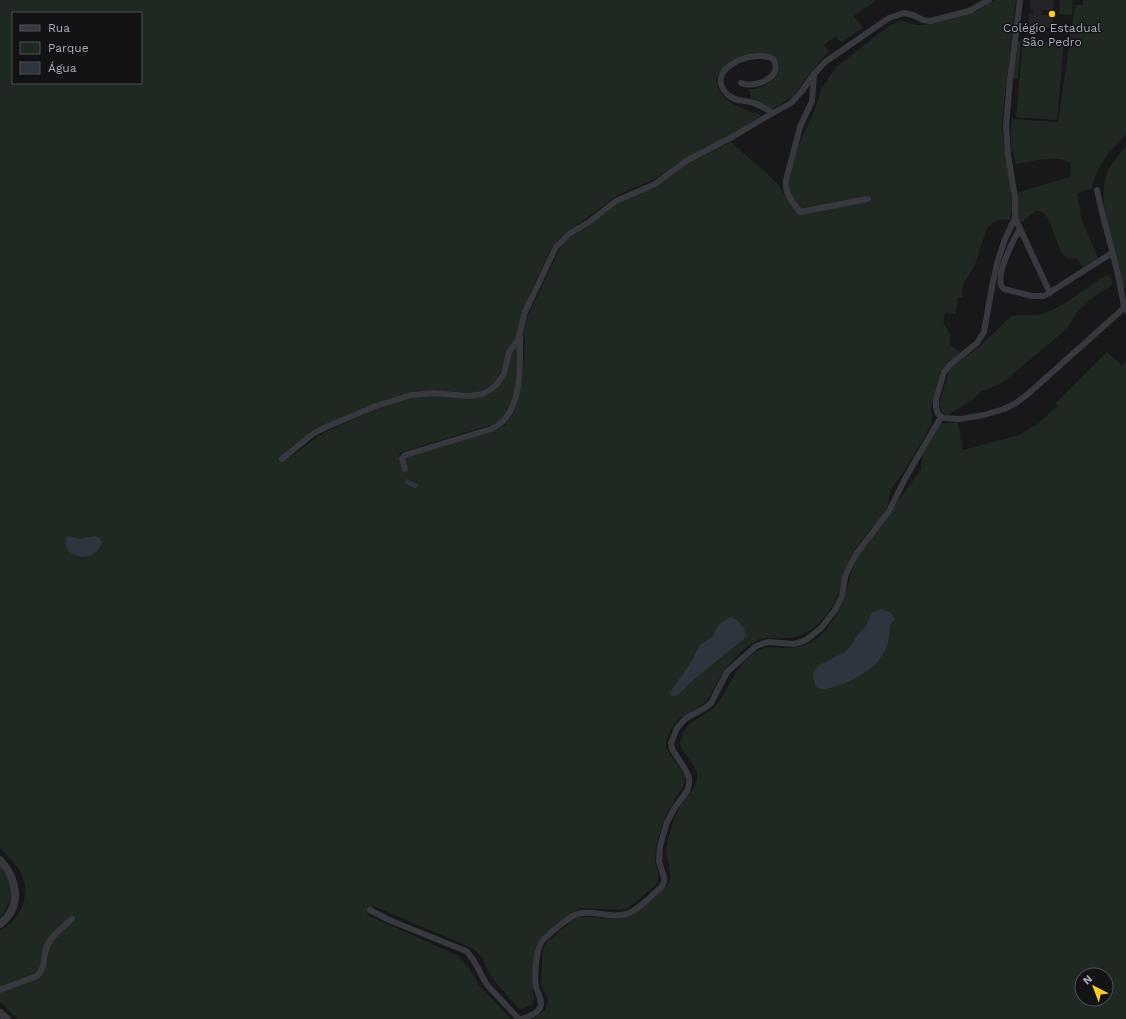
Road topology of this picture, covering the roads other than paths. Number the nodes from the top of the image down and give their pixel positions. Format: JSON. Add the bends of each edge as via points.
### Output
{"nodes":[{"id":1,"x":989,"y":0,"type":"edge"},
{"id":2,"x":1020,"y":0,"type":"edge"},
{"id":3,"x":814,"y":74,"type":"junction"},
{"id":4,"x":740,"y":83,"type":"dead end"},
{"id":5,"x":773,"y":113,"type":"junction"},
{"id":6,"x":1097,"y":190,"type":"dead end"},
{"id":7,"x":868,"y":199,"type":"dead end"},
{"id":8,"x":1015,"y":218,"type":"junction"},
{"id":9,"x":1020,"y":228,"type":"junction"},
{"id":10,"x":1112,"y":253,"type":"junction"},
{"id":11,"x":1050,"y":293,"type":"junction"},
{"id":12,"x":1125,"y":309,"type":"edge"},
{"id":13,"x":520,"y":334,"type":"junction"},
{"id":14,"x":941,"y":417,"type":"junction"},
{"id":15,"x":282,"y":459,"type":"dead end"},
{"id":16,"x":405,"y":469,"type":"dead end"},
{"id":17,"x":0,"y":860,"type":"edge"},
{"id":18,"x":370,"y":910,"type":"dead end"},
{"id":19,"x":72,"y":919,"type":"dead end"},
{"id":20,"x":0,"y":924,"type":"edge"},
{"id":21,"x":0,"y":990,"type":"edge"},
{"id":22,"x":0,"y":1013,"type":"edge"},
{"id":23,"x":7,"y":1019,"type":"edge"},
{"id":24,"x":521,"y":1019,"type":"edge"}],
"edges":[{"from":1,"to":3,"type":"street","via":[[969,10],[932,20],[923,20],[913,15],[896,15],[824,62]]},
{"from":2,"to":8,"type":"street","via":[[1006,125],[1015,196]]},
{"from":3,"to":5,"type":"street","via":[[795,100]]},
{"from":3,"to":7,"type":"street","via":[[812,101],[800,127],[786,180],[788,196],[800,212]]},
{"from":4,"to":5,"type":"street","via":[[753,85],[770,78],[776,70],[773,59],[765,56],[741,60],[725,69],[720,80],[731,97],[754,103]]},
{"from":5,"to":13,"type":"street","via":[[688,160],[655,184],[616,201],[589,222],[568,234],[553,252],[525,312]]},
{"from":6,"to":10,"type":"street"},
{"from":8,"to":9,"type":"street"},
{"from":8,"to":14,"type":"street","via":[[997,263],[984,332],[977,343],[944,372],[936,405]]},
{"from":9,"to":11,"type":"street"},
{"from":9,"to":11,"type":"street","via":[[1006,256],[1000,285],[1004,289],[1040,297]]},
{"from":10,"to":11,"type":"street"},
{"from":10,"to":12,"type":"street"},
{"from":12,"to":14,"type":"street","via":[[1011,406],[961,419]]},
{"from":13,"to":15,"type":"street","via":[[509,352],[504,374],[496,385],[487,391],[469,396],[422,393],[395,399],[314,433]]},
{"from":13,"to":16,"type":"street","via":[[518,384],[506,418],[491,429],[404,455],[402,459]]},
{"from":14,"to":24,"type":"street","via":[[906,476],[889,511],[850,565],[839,603],[820,630],[806,640],[794,644],[768,642],[756,646],[727,672],[705,708],[680,724],[671,743],[685,769],[690,785],[667,822],[660,846],[659,861],[664,878],[662,886],[629,913],[578,913],[544,939],[538,950],[536,977],[540,1008]]},
{"from":17,"to":20,"type":"street","via":[[15,890],[10,913]]},
{"from":18,"to":24,"type":"street","via":[[466,951],[472,956],[488,986],[516,1017]]},
{"from":19,"to":21,"type":"street","via":[[48,944],[41,973]]},
{"from":22,"to":23,"type":"street"}]}
